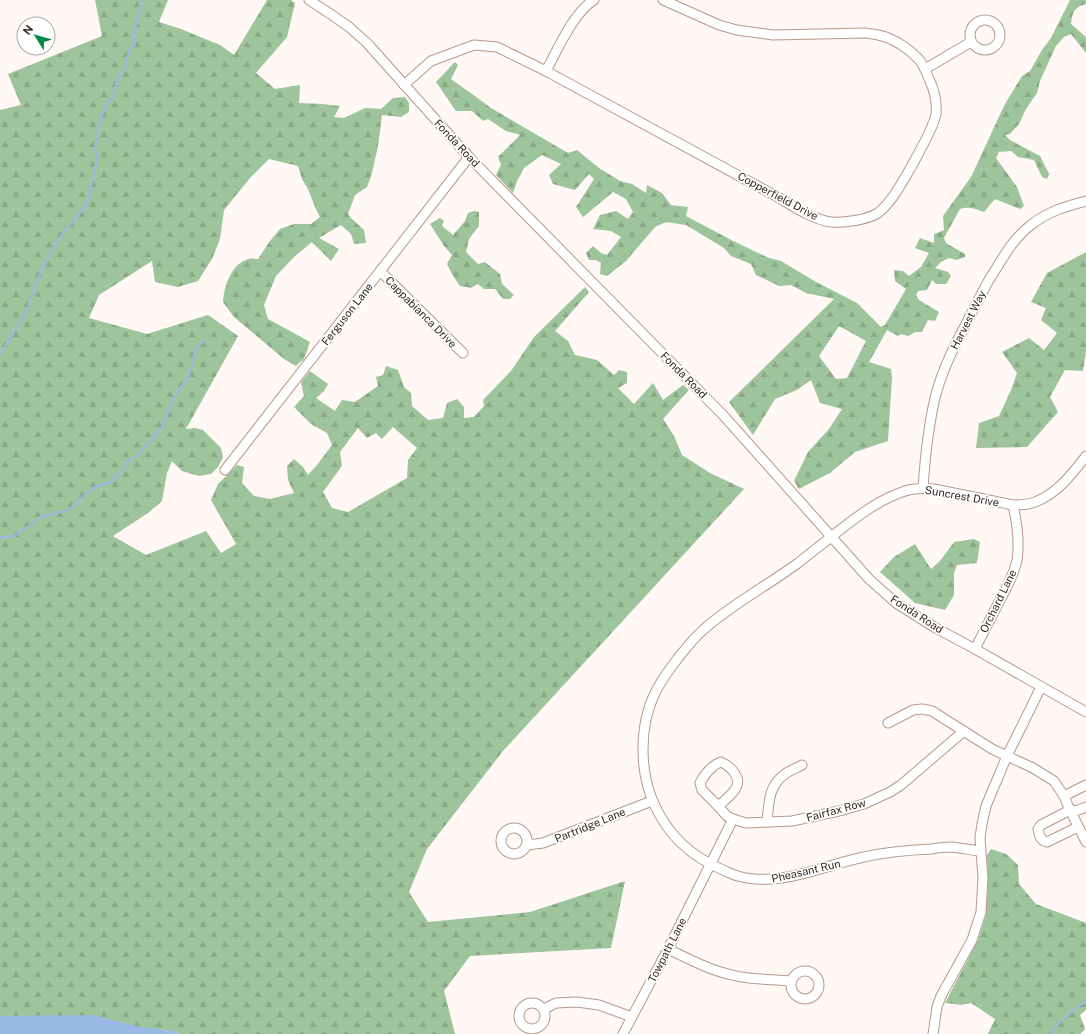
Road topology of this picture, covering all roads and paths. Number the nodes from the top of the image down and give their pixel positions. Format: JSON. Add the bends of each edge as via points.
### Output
{"nodes":[{"id":1,"x":309,"y":0,"type":"edge"},
{"id":2,"x":594,"y":0,"type":"edge"},
{"id":3,"x":663,"y":0,"type":"edge"},
{"id":4,"x":687,"y":0,"type":"edge"},
{"id":5,"x":684,"y":9,"type":"junction"},
{"id":6,"x":971,"y":42,"type":"dead end"},
{"id":7,"x":925,"y":69,"type":"junction"},
{"id":8,"x":546,"y":71,"type":"junction"},
{"id":9,"x":404,"y":85,"type":"junction"},
{"id":10,"x":469,"y":157,"type":"junction"},
{"id":11,"x":1086,"y":201,"type":"edge"},
{"id":12,"x":380,"y":271,"type":"junction"},
{"id":13,"x":462,"y":353,"type":"dead end"},
{"id":14,"x":1086,"y":456,"type":"edge"},
{"id":15,"x":224,"y":470,"type":"dead end"},
{"id":16,"x":923,"y":488,"type":"junction"},
{"id":17,"x":1013,"y":505,"type":"junction"},
{"id":18,"x":832,"y":536,"type":"junction"},
{"id":19,"x":975,"y":649,"type":"junction"},
{"id":20,"x":1040,"y":687,"type":"junction"},
{"id":21,"x":1086,"y":712,"type":"edge"},
{"id":22,"x":888,"y":723,"type":"dead end"},
{"id":23,"x":964,"y":731,"type":"junction"},
{"id":24,"x":1007,"y":756,"type":"junction"},
{"id":25,"x":802,"y":765,"type":"dead end"},
{"id":26,"x":1086,"y":785,"type":"edge"},
{"id":27,"x":1064,"y":796,"type":"junction"},
{"id":28,"x":652,"y":801,"type":"junction"},
{"id":29,"x":718,"y":806,"type":"junction"},
{"id":30,"x":1086,"y":807,"type":"edge"},
{"id":31,"x":1070,"y":810,"type":"junction"},
{"id":32,"x":732,"y":819,"type":"junction"},
{"id":33,"x":767,"y":822,"type":"junction"},
{"id":34,"x":1078,"y":827,"type":"junction"},
{"id":35,"x":1086,"y":842,"type":"edge"},
{"id":36,"x":527,"y":845,"type":"dead end"},
{"id":37,"x":980,"y":851,"type":"junction"},
{"id":38,"x":710,"y":864,"type":"junction"},
{"id":39,"x":668,"y":949,"type":"junction"},
{"id":40,"x":791,"y":981,"type":"dead end"},
{"id":41,"x":544,"y":1009,"type":"dead end"},
{"id":42,"x":632,"y":1017,"type":"junction"},
{"id":43,"x":623,"y":1034,"type":"edge"},
{"id":44,"x":933,"y":1034,"type":"edge"}],
"edges":[{"from":1,"to":9,"type":"street","name":"Fonda Road","via":[[349,27],[376,52]]},
{"from":2,"to":8,"type":"street","via":[[574,21]]},
{"from":3,"to":5,"type":"street","name":"Copperfield Drive"},
{"from":4,"to":5,"type":"street"},
{"from":5,"to":7,"type":"street","name":"Copperfield Drive","via":[[719,25],[761,34],[879,35],[897,41],[914,55]]},
{"from":6,"to":7,"type":"street"},
{"from":7,"to":8,"type":"street","name":"Copperfield Drive","via":[[935,96],[936,114],[917,156],[894,196],[878,212],[868,218],[842,222],[821,220],[806,214]]},
{"from":8,"to":9,"type":"street","name":"Copperfield Drive","via":[[497,47],[474,45],[431,61]]},
{"from":9,"to":10,"type":"street","name":"Fonda Road"},
{"from":10,"to":12,"type":"street","name":"Ferguson Lane"},
{"from":10,"to":18,"type":"street","name":"Fonda Road","via":[[723,415]]},
{"from":11,"to":16,"type":"street","name":"Harvest Way","via":[[1058,209],[1031,224],[1012,244],[980,295],[956,342],[935,397]]},
{"from":12,"to":13,"type":"street","name":"Cappabianca Drive"},
{"from":12,"to":15,"type":"street","name":"Ferguson Lane"},
{"from":14,"to":17,"type":"street","name":"Suncrest Drive","via":[[1071,476],[1054,492],[1035,502]]},
{"from":16,"to":17,"type":"street","name":"Suncrest Drive"},
{"from":16,"to":18,"type":"street","name":"Suncrest Drive","via":[[906,490],[886,498]]},
{"from":17,"to":19,"type":"street","name":"Orchard Lane","via":[[1018,537],[1017,559],[1004,592]]},
{"from":18,"to":19,"type":"street","name":"Fonda Road","via":[[870,579],[896,602],[934,627]]},
{"from":18,"to":28,"type":"street","name":"Pheasant Run","via":[[702,630],[664,677],[649,709],[643,740],[643,758]]},
{"from":19,"to":20,"type":"street","name":"Fonda Road"},
{"from":20,"to":21,"type":"street","name":"Fonda Road"},
{"from":20,"to":24,"type":"street"},
{"from":22,"to":23,"type":"street","via":[[913,710],[922,709]]},
{"from":23,"to":24,"type":"street"},
{"from":23,"to":33,"type":"street","name":"Fairfax Row","via":[[901,786],[884,795],[839,811],[792,821]]},
{"from":24,"to":27,"type":"street","via":[[1033,768],[1054,782]]},
{"from":24,"to":37,"type":"street","via":[[986,806]]},
{"from":25,"to":33,"type":"street","via":[[785,774],[772,789],[769,795]]},
{"from":26,"to":27,"type":"street"},
{"from":27,"to":31,"type":"street"},
{"from":28,"to":36,"type":"street","name":"Partridge Lane","via":[[543,844]]},
{"from":28,"to":38,"type":"street","name":"Pheasant Run","via":[[670,832],[693,854]]},
{"from":29,"to":29,"type":"street","via":[[735,790],[738,782],[735,773],[721,762],[703,776],[700,783],[702,790]]},
{"from":29,"to":32,"type":"street"},
{"from":30,"to":31,"type":"street","via":[[1076,811]]},
{"from":31,"to":34,"type":"street"},
{"from":31,"to":34,"type":"street","via":[[1040,825],[1038,828],[1041,839],[1047,842]]},
{"from":32,"to":33,"type":"street","name":"Fairfax Row"},
{"from":32,"to":38,"type":"street"},
{"from":34,"to":35,"type":"street"},
{"from":37,"to":38,"type":"street","name":"Pheasant Run","via":[[951,847],[906,850],[864,857],[768,880],[738,876]]},
{"from":37,"to":44,"type":"street","via":[[983,878],[981,912],[972,940],[941,996]]},
{"from":38,"to":39,"type":"street","name":"Towpath Lane"},
{"from":39,"to":40,"type":"street","via":[[704,967],[732,976]]},
{"from":39,"to":42,"type":"street","name":"Towpath Lane"},
{"from":41,"to":42,"type":"street","via":[[556,1003],[577,1002],[599,1005]]},
{"from":42,"to":43,"type":"street","name":"Towpath Lane"}]}
